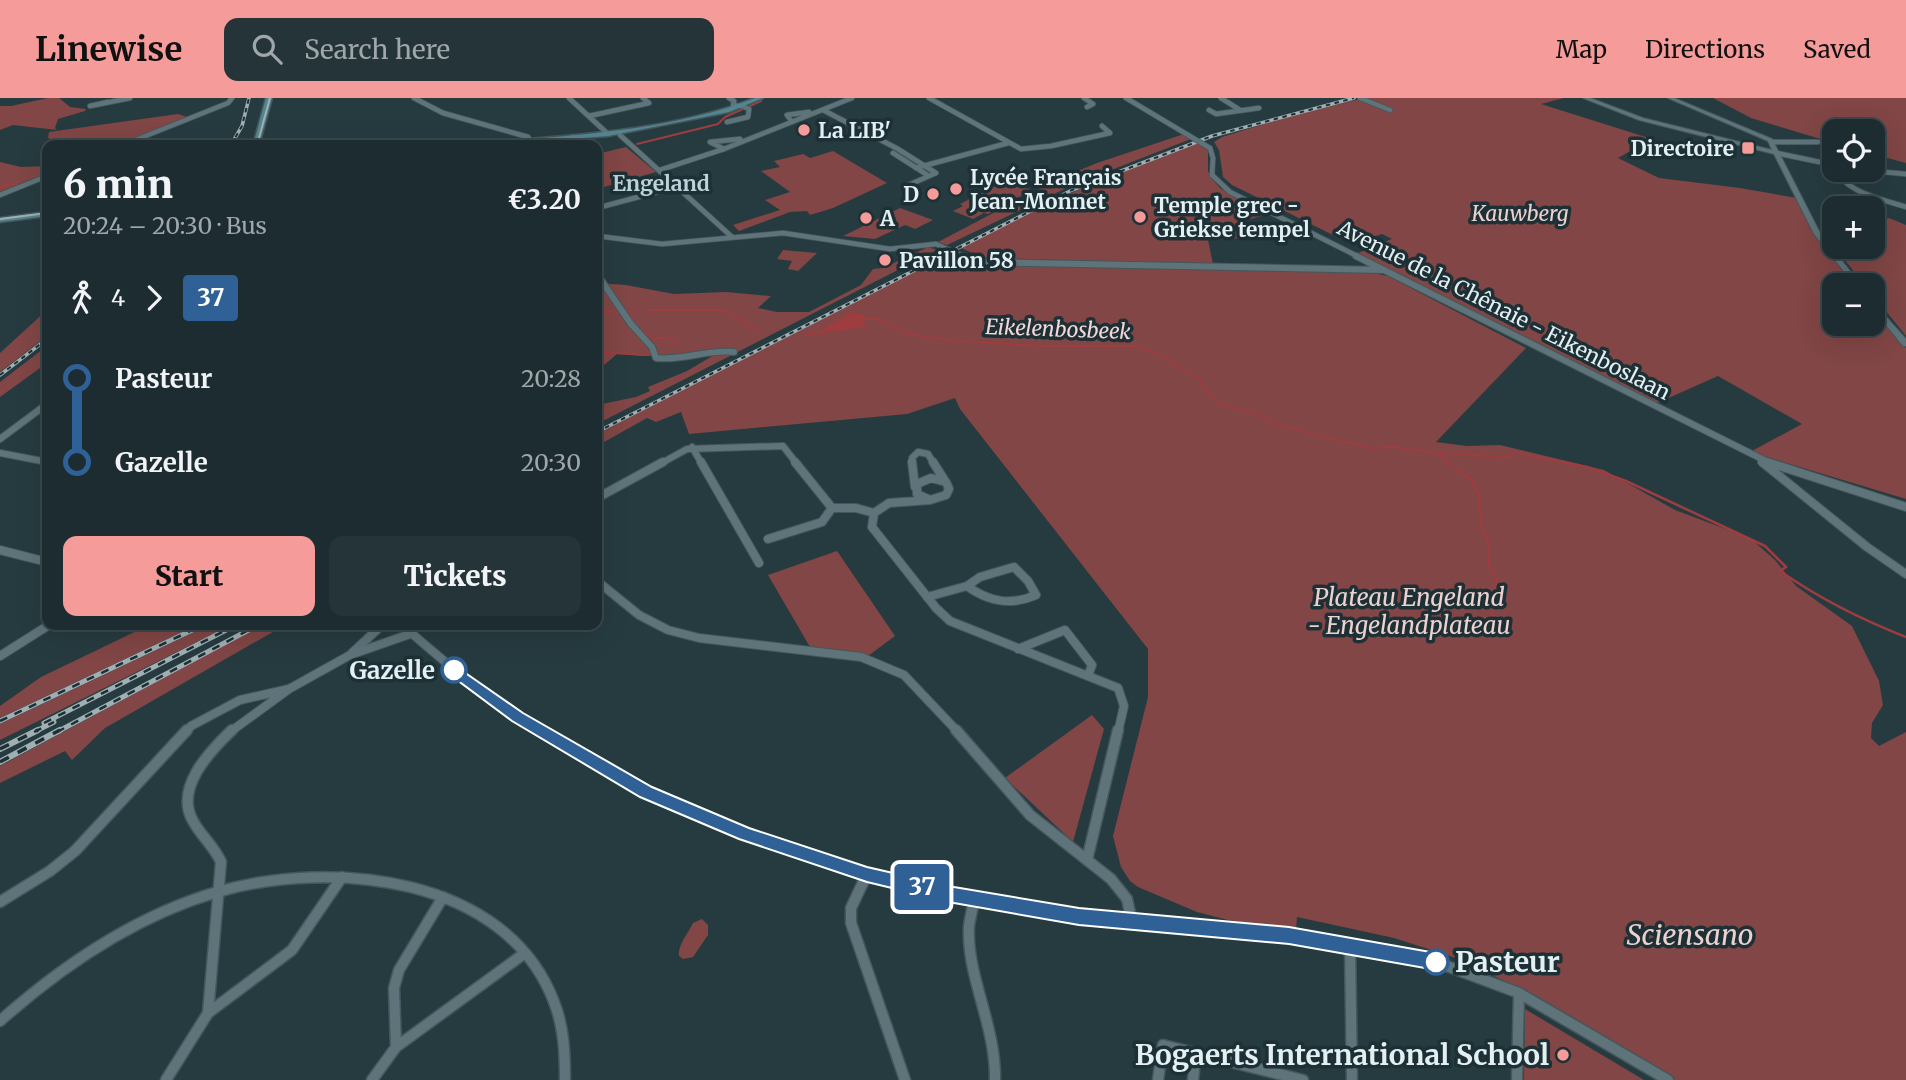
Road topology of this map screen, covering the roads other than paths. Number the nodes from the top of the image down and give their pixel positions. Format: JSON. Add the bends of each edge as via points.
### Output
{"nodes":[{"id":1,"x":130,"y":98,"type":"edge"},
{"id":2,"x":232,"y":98,"type":"edge"},
{"id":3,"x":270,"y":98,"type":"edge"},
{"id":4,"x":414,"y":98,"type":"edge"},
{"id":5,"x":569,"y":98,"type":"edge"},
{"id":6,"x":643,"y":98,"type":"edge"},
{"id":7,"x":760,"y":98,"type":"edge"},
{"id":8,"x":852,"y":98,"type":"edge"},
{"id":9,"x":929,"y":98,"type":"edge"},
{"id":10,"x":1084,"y":98,"type":"edge"},
{"id":11,"x":1126,"y":98,"type":"edge"},
{"id":12,"x":1221,"y":98,"type":"edge"},
{"id":13,"x":1360,"y":98,"type":"edge"},
{"id":14,"x":1585,"y":98,"type":"edge"},
{"id":15,"x":1670,"y":98,"type":"edge"},
{"id":16,"x":108,"y":102,"type":"dead end"},
{"id":17,"x":738,"y":103,"type":"edge"},
{"id":18,"x":1087,"y":107,"type":"dead end"},
{"id":19,"x":1259,"y":108,"type":"dead end"},
{"id":20,"x":823,"y":110,"type":"junction"},
{"id":21,"x":1209,"y":110,"type":"dead end"},
{"id":22,"x":1240,"y":110,"type":"junction"},
{"id":23,"x":1390,"y":110,"type":"dead end"},
{"id":24,"x":589,"y":116,"type":"junction"},
{"id":25,"x":727,"y":122,"type":"dead end"},
{"id":26,"x":1102,"y":126,"type":"dead end"},
{"id":27,"x":608,"y":134,"type":"junction"},
{"id":28,"x":624,"y":134,"type":"junction"},
{"id":29,"x":136,"y":140,"type":"edge"},
{"id":30,"x":257,"y":140,"type":"edge"},
{"id":31,"x":264,"y":140,"type":"edge"},
{"id":32,"x":530,"y":140,"type":"edge"},
{"id":33,"x":553,"y":140,"type":"edge"},
{"id":34,"x":746,"y":140,"type":"junction"},
{"id":35,"x":1772,"y":142,"type":"junction"},
{"id":36,"x":1818,"y":142,"type":"dead end"},
{"id":37,"x":1008,"y":143,"type":"junction"},
{"id":38,"x":891,"y":148,"type":"junction"},
{"id":39,"x":724,"y":149,"type":"junction"},
{"id":40,"x":1776,"y":153,"type":"junction"},
{"id":41,"x":1822,"y":163,"type":"edge"},
{"id":42,"x":924,"y":166,"type":"junction"},
{"id":43,"x":916,"y":168,"type":"junction"},
{"id":44,"x":660,"y":170,"type":"junction"},
{"id":45,"x":1885,"y":173,"type":"edge"},
{"id":46,"x":1888,"y":173,"type":"junction"},
{"id":47,"x":1906,"y":174,"type":"edge"},
{"id":48,"x":929,"y":176,"type":"junction"},
{"id":49,"x":42,"y":178,"type":"edge"},
{"id":50,"x":1906,"y":181,"type":"edge"},
{"id":51,"x":1842,"y":182,"type":"edge"},
{"id":52,"x":676,"y":187,"type":"junction"},
{"id":53,"x":904,"y":187,"type":"dead end"},
{"id":54,"x":0,"y":195,"type":"edge"},
{"id":55,"x":602,"y":207,"type":"edge"},
{"id":56,"x":1906,"y":207,"type":"edge"},
{"id":57,"x":42,"y":214,"type":"edge"},
{"id":58,"x":0,"y":218,"type":"edge"},
{"id":59,"x":602,"y":237,"type":"edge"},
{"id":60,"x":732,"y":237,"type":"junction"},
{"id":61,"x":1387,"y":270,"type":"junction"},
{"id":62,"x":1848,"y":273,"type":"edge"},
{"id":63,"x":602,"y":281,"type":"edge"},
{"id":64,"x":1885,"y":319,"type":"edge"},
{"id":65,"x":1906,"y":344,"type":"edge"},
{"id":66,"x":734,"y":352,"type":"dead end"},
{"id":67,"x":42,"y":408,"type":"edge"},
{"id":68,"x":0,"y":439,"type":"edge"},
{"id":69,"x":692,"y":447,"type":"junction"},
{"id":70,"x":0,"y":453,"type":"edge"},
{"id":71,"x":1761,"y":460,"type":"junction"},
{"id":72,"x":42,"y":461,"type":"edge"},
{"id":73,"x":946,"y":482,"type":"junction"},
{"id":74,"x":915,"y":487,"type":"junction"},
{"id":75,"x":602,"y":495,"type":"edge"},
{"id":76,"x":931,"y":500,"type":"junction"},
{"id":77,"x":1906,"y":506,"type":"edge"},
{"id":78,"x":832,"y":508,"type":"junction"},
{"id":79,"x":874,"y":513,"type":"junction"},
{"id":80,"x":768,"y":539,"type":"dead end"},
{"id":81,"x":0,"y":550,"type":"edge"},
{"id":82,"x":42,"y":561,"type":"edge"},
{"id":83,"x":759,"y":563,"type":"dead end"},
{"id":84,"x":1906,"y":574,"type":"edge"},
{"id":85,"x":602,"y":585,"type":"edge"},
{"id":86,"x":967,"y":586,"type":"junction"},
{"id":87,"x":927,"y":597,"type":"junction"},
{"id":88,"x":42,"y":629,"type":"edge"},
{"id":89,"x":377,"y":630,"type":"edge"},
{"id":90,"x":406,"y":630,"type":"edge"},
{"id":91,"x":410,"y":634,"type":"junction"},
{"id":92,"x":1018,"y":649,"type":"junction"},
{"id":93,"x":350,"y":655,"type":"junction"},
{"id":94,"x":0,"y":656,"type":"edge"},
{"id":95,"x":1088,"y":676,"type":"junction"},
{"id":96,"x":289,"y":689,"type":"junction"},
{"id":97,"x":1087,"y":860,"type":"junction"},
{"id":98,"x":867,"y":874,"type":"junction"},
{"id":99,"x":342,"y":877,"type":"junction"},
{"id":100,"x":217,"y":892,"type":"junction"},
{"id":101,"x":443,"y":897,"type":"junction"},
{"id":102,"x":974,"y":899,"type":"junction"},
{"id":103,"x":0,"y":902,"type":"edge"},
{"id":104,"x":1132,"y":922,"type":"junction"},
{"id":105,"x":1350,"y":947,"type":"junction"},
{"id":106,"x":525,"y":953,"type":"junction"},
{"id":107,"x":1519,"y":993,"type":"junction"},
{"id":108,"x":208,"y":1013,"type":"junction"},
{"id":109,"x":0,"y":1021,"type":"edge"},
{"id":110,"x":396,"y":1047,"type":"junction"},
{"id":111,"x":1196,"y":1053,"type":"junction"},
{"id":112,"x":166,"y":1080,"type":"edge"},
{"id":113,"x":373,"y":1080,"type":"edge"},
{"id":114,"x":565,"y":1080,"type":"edge"},
{"id":115,"x":905,"y":1080,"type":"edge"},
{"id":116,"x":995,"y":1080,"type":"edge"},
{"id":117,"x":1158,"y":1080,"type":"edge"},
{"id":118,"x":1193,"y":1080,"type":"edge"},
{"id":119,"x":1303,"y":1080,"type":"edge"},
{"id":120,"x":1352,"y":1080,"type":"edge"},
{"id":121,"x":1517,"y":1080,"type":"edge"},
{"id":122,"x":1668,"y":1080,"type":"edge"}],
"edges":[{"from":1,"to":16,"type":"street"},
{"from":2,"to":29,"type":"street"},
{"from":3,"to":30,"type":"main road"},
{"from":3,"to":31,"type":"main road","via":[[273,106]]},
{"from":4,"to":32,"type":"street","via":[[443,113]]},
{"from":5,"to":24,"type":"street"},
{"from":6,"to":24,"type":"street","via":[[649,103]]},
{"from":7,"to":17,"type":"main road"},
{"from":8,"to":20,"type":"street"},
{"from":9,"to":37,"type":"street"},
{"from":10,"to":18,"type":"street","via":[[1093,104]]},
{"from":11,"to":61,"type":"street","name":"Avenue de la Chênaie - Eikenboslaan","bridge":true,"via":[[1210,148],[1211,172],[1223,187]]},
{"from":12,"to":22,"type":"street"},
{"from":13,"to":23,"type":"street"},
{"from":14,"to":40,"type":"street","via":[[1641,119]]},
{"from":15,"to":35,"type":"street"},
{"from":17,"to":25,"type":"street","via":[[749,110],[748,117]]},
{"from":17,"to":28,"type":"main road","via":[[723,111]]},
{"from":19,"to":22,"type":"street"},
{"from":20,"to":34,"type":"street"},
{"from":20,"to":38,"type":"street"},
{"from":21,"to":22,"type":"street","via":[[1219,116]]},
{"from":24,"to":27,"type":"street"},
{"from":26,"to":37,"type":"street","via":[[1110,133],[1031,149]]},
{"from":27,"to":28,"type":"main road"},
{"from":27,"to":33,"type":"main road"},
{"from":28,"to":44,"type":"street"},
{"from":34,"to":39,"type":"street"},
{"from":34,"to":39,"type":"street","via":[[710,142]]},
{"from":35,"to":36,"type":"street"},
{"from":35,"to":40,"type":"street"},
{"from":37,"to":42,"type":"street"},
{"from":38,"to":42,"type":"street"},
{"from":38,"to":43,"type":"street"},
{"from":39,"to":44,"type":"street"},
{"from":40,"to":41,"type":"street"},
{"from":40,"to":62,"type":"street","via":[[1817,234]]},
{"from":42,"to":43,"type":"street"},
{"from":42,"to":48,"type":"street","via":[[936,173]]},
{"from":43,"to":48,"type":"street"},
{"from":44,"to":52,"type":"street"},
{"from":45,"to":46,"type":"street"},
{"from":46,"to":47,"type":"street"},
{"from":46,"to":50,"type":"street"},
{"from":48,"to":53,"type":"street"},
{"from":49,"to":54,"type":"street"},
{"from":51,"to":56,"type":"street"},
{"from":52,"to":55,"type":"street"},
{"from":52,"to":60,"type":"street"},
{"from":57,"to":58,"type":"main road"},
{"from":59,"to":60,"type":"street","via":[[654,244]]},
{"from":60,"to":61,"type":"street","bridge":true,"via":[[799,234],[890,249],[936,244],[983,262]]},
{"from":61,"to":71,"type":"street","name":"Avenue de la Chênaie - Eikenboslaan"},
{"from":63,"to":66,"type":"street","via":[[656,358]]},
{"from":64,"to":65,"type":"street"},
{"from":67,"to":68,"type":"street"},
{"from":69,"to":75,"type":"street"},
{"from":69,"to":78,"type":"street","via":[[783,446]]},
{"from":69,"to":83,"type":"street"},
{"from":70,"to":72,"type":"street"},
{"from":71,"to":77,"type":"street","name":"Avenue de la Chênaie - Eikenboslaan"},
{"from":71,"to":84,"type":"street"},
{"from":73,"to":74,"type":"street","via":[[926,479]]},
{"from":73,"to":74,"type":"street","via":[[928,454],[918,453],[912,458]]},
{"from":73,"to":76,"type":"street","via":[[946,495]]},
{"from":74,"to":76,"type":"street","via":[[920,497]]},
{"from":76,"to":79,"type":"street","via":[[889,503]]},
{"from":78,"to":79,"type":"street"},
{"from":78,"to":80,"type":"street","via":[[822,522]]},
{"from":79,"to":87,"type":"street","via":[[872,527]]},
{"from":81,"to":82,"type":"street"},
{"from":85,"to":97,"type":"street","via":[[639,615],[668,630],[699,638],[861,657],[885,665],[910,682],[1030,815]]},
{"from":86,"to":86,"type":"street","via":[[980,577],[1014,568],[1036,595],[1005,604]]},
{"from":86,"to":87,"type":"street"},
{"from":87,"to":92,"type":"street","via":[[950,621]]},
{"from":88,"to":94,"type":"street"},
{"from":89,"to":93,"type":"street"},
{"from":90,"to":91,"type":"street"},
{"from":91,"to":93,"type":"street"},
{"from":91,"to":98,"type":"street","via":[[517,717],[646,792],[745,834]]},
{"from":92,"to":95,"type":"street"},
{"from":92,"to":95,"type":"street","via":[[1065,630],[1092,665]]},
{"from":93,"to":96,"type":"street"},
{"from":95,"to":97,"type":"street","via":[[1118,688],[1124,706]]},
{"from":96,"to":100,"type":"street","via":[[234,727],[205,757],[189,795],[189,812],[216,848],[220,862]]},
{"from":96,"to":103,"type":"street","via":[[240,700],[191,726],[75,851]]},
{"from":97,"to":104,"type":"street","via":[[1127,899]]},
{"from":98,"to":102,"type":"street"},
{"from":98,"to":115,"type":"street","via":[[851,908],[851,923]]},
{"from":99,"to":100,"type":"street","via":[[291,878]]},
{"from":99,"to":101,"type":"street","via":[[406,885]]},
{"from":99,"to":108,"type":"street","via":[[292,950]]},
{"from":100,"to":108,"type":"street"},
{"from":100,"to":109,"type":"street","via":[[116,935],[61,971]]},
{"from":101,"to":106,"type":"street","via":[[492,923]]},
{"from":101,"to":110,"type":"street","via":[[399,970],[394,988]]},
{"from":102,"to":104,"type":"street"},
{"from":102,"to":116,"type":"street","via":[[969,924],[971,951],[995,1045]]},
{"from":104,"to":105,"type":"street","via":[[1289,935]]},
{"from":105,"to":107,"type":"street","via":[[1429,959]]},
{"from":105,"to":120,"type":"street"},
{"from":106,"to":110,"type":"street"},
{"from":106,"to":114,"type":"street","via":[[556,1007]]},
{"from":107,"to":121,"type":"street"},
{"from":107,"to":122,"type":"street"},
{"from":108,"to":112,"type":"street"},
{"from":110,"to":113,"type":"street"},
{"from":111,"to":117,"type":"street","via":[[1163,1045]]},
{"from":111,"to":118,"type":"street"},
{"from":111,"to":119,"type":"street"}]}
